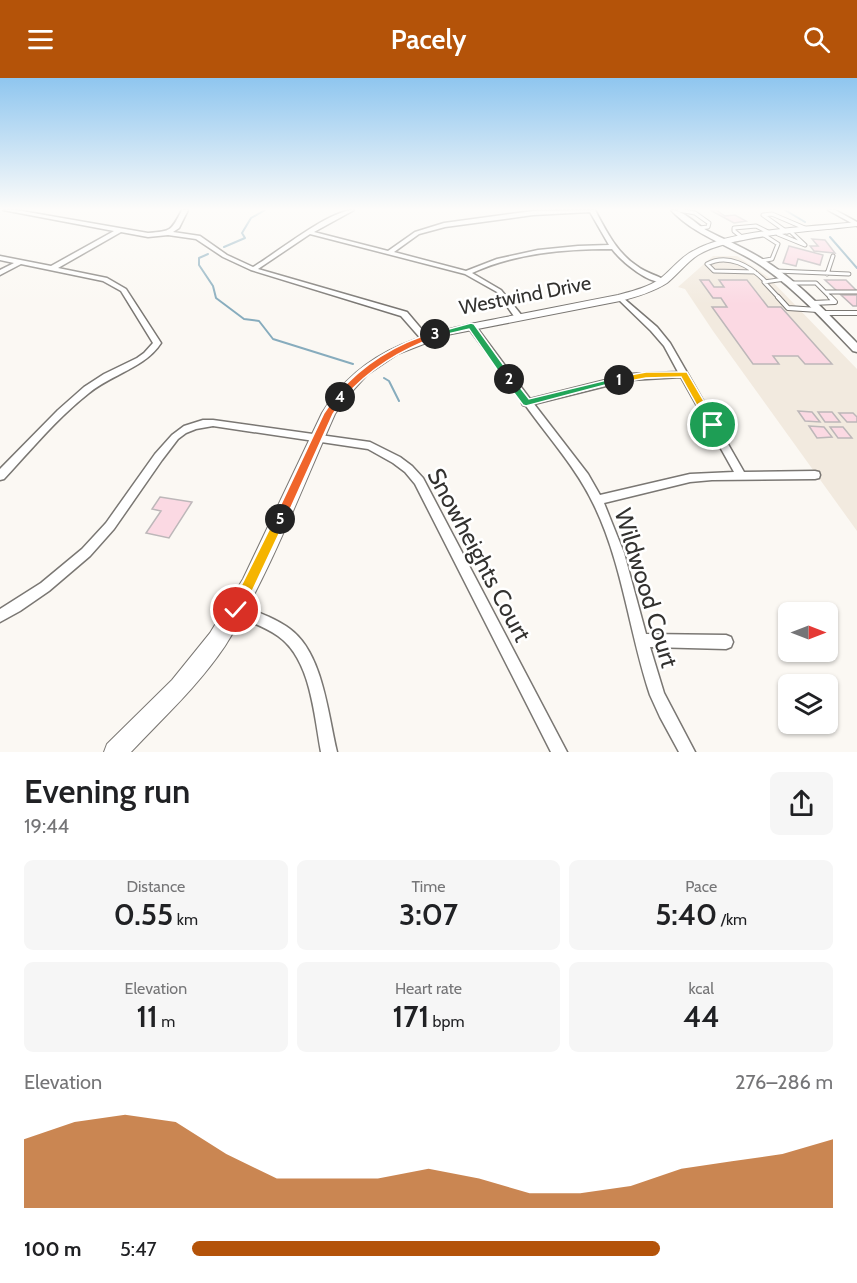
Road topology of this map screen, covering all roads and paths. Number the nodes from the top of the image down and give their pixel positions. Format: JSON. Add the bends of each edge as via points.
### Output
{"nodes":[{"id":1,"x":100,"y":241,"type":"edge"},
{"id":2,"x":206,"y":241,"type":"edge"},
{"id":3,"x":299,"y":241,"type":"edge"},
{"id":4,"x":347,"y":241,"type":"edge"},
{"id":5,"x":405,"y":241,"type":"edge"},
{"id":6,"x":610,"y":241,"type":"edge"},
{"id":7,"x":778,"y":241,"type":"edge"},
{"id":8,"x":724,"y":242,"type":"joint"},
{"id":9,"x":613,"y":247,"type":"junction"},
{"id":10,"x":390,"y":252,"type":"junction"},
{"id":11,"x":833,"y":256,"type":"dead end"},
{"id":12,"x":0,"y":258,"type":"edge"},
{"id":13,"x":20,"y":261,"type":"junction"},
{"id":14,"x":760,"y":261,"type":"junction"},
{"id":15,"x":53,"y":268,"type":"junction"},
{"id":16,"x":253,"y":269,"type":"junction"},
{"id":17,"x":773,"y":270,"type":"junction"},
{"id":18,"x":755,"y":272,"type":"junction"},
{"id":19,"x":0,"y":273,"type":"edge"},
{"id":20,"x":467,"y":273,"type":"junction"},
{"id":21,"x":827,"y":274,"type":"junction"},
{"id":22,"x":849,"y":274,"type":"dead end"},
{"id":23,"x":765,"y":280,"type":"junction"},
{"id":24,"x":787,"y":281,"type":"junction"},
{"id":25,"x":663,"y":282,"type":"junction"},
{"id":26,"x":826,"y":292,"type":"junction"},
{"id":27,"x":857,"y":292,"type":"edge"},
{"id":28,"x":620,"y":298,"type":"junction"},
{"id":29,"x":817,"y":309,"type":"junction"},
{"id":30,"x":857,"y":313,"type":"edge"},
{"id":31,"x":519,"y":317,"type":"junction"},
{"id":32,"x":471,"y":326,"type":"junction"},
{"id":33,"x":425,"y":338,"type":"junction"},
{"id":34,"x":856,"y":348,"type":"edge"},
{"id":35,"x":684,"y":374,"type":"junction"},
{"id":36,"x":526,"y":403,"type":"junction"},
{"id":37,"x":317,"y":438,"type":"junction"},
{"id":38,"x":741,"y":475,"type":"junction"},
{"id":39,"x":815,"y":475,"type":"dead end"},
{"id":40,"x":0,"y":476,"type":"edge"},
{"id":41,"x":598,"y":500,"type":"junction"},
{"id":42,"x":236,"y":610,"type":"junction"},
{"id":43,"x":0,"y":616,"type":"edge"},
{"id":44,"x":641,"y":640,"type":"junction"},
{"id":45,"x":726,"y":642,"type":"dead end"},
{"id":46,"x":115,"y":752,"type":"edge"},
{"id":47,"x":329,"y":752,"type":"edge"},
{"id":48,"x":559,"y":752,"type":"edge"},
{"id":49,"x":687,"y":752,"type":"edge"}],
"edges":[{"from":1,"to":15,"type":"street"},
{"from":2,"to":16,"type":"street"},
{"from":3,"to":16,"type":"street"},
{"from":4,"to":10,"type":"street"},
{"from":5,"to":10,"type":"street"},
{"from":6,"to":9,"type":"street"},
{"from":7,"to":14,"type":"lane","via":[[772,259]]},
{"from":8,"to":14,"type":"street"},
{"from":8,"to":25,"type":"main road","name":"Westwind Drive","via":[[695,253]]},
{"from":9,"to":20,"type":"street","via":[[495,261]]},
{"from":9,"to":25,"type":"street","via":[[632,267]]},
{"from":10,"to":20,"type":"street"},
{"from":11,"to":21,"type":"lane"},
{"from":12,"to":13,"type":"street"},
{"from":13,"to":15,"type":"street"},
{"from":13,"to":19,"type":"street"},
{"from":14,"to":17,"type":"street"},
{"from":15,"to":40,"type":"street","via":[[105,279],[122,288],[157,343],[148,355],[110,373],[83,393]]},
{"from":16,"to":33,"type":"street","via":[[395,311],[408,318]]},
{"from":17,"to":21,"type":"lane"},
{"from":17,"to":24,"type":"street"},
{"from":18,"to":18,"type":"lane","via":[[736,261],[707,264],[714,271]]},
{"from":18,"to":23,"type":"lane"},
{"from":20,"to":31,"type":"street","via":[[498,291]]},
{"from":21,"to":22,"type":"lane"},
{"from":23,"to":24,"type":"lane"},
{"from":23,"to":29,"type":"lane","via":[[788,308]]},
{"from":24,"to":26,"type":"lane","via":[[814,283]]},
{"from":24,"to":29,"type":"street"},
{"from":25,"to":28,"type":"main road","name":"Westwind Drive"},
{"from":26,"to":27,"type":"lane"},
{"from":26,"to":29,"type":"lane","via":[[834,303]]},
{"from":28,"to":31,"type":"main road","name":"Westwind Drive"},
{"from":28,"to":35,"type":"street","via":[[654,328]]},
{"from":29,"to":30,"type":"lane"},
{"from":29,"to":34,"type":"street"},
{"from":31,"to":32,"type":"main road","name":"Westwind Drive"},
{"from":32,"to":33,"type":"main road","name":"Westwind Drive"},
{"from":32,"to":36,"type":"street","name":"Wildwood Court"},
{"from":33,"to":37,"type":"main road","name":"Westwind Drive","via":[[376,362],[353,382],[329,413]]},
{"from":35,"to":36,"type":"street","via":[[630,377]]},
{"from":35,"to":38,"type":"street"},
{"from":36,"to":41,"type":"street","name":"Wildwood Court"},
{"from":37,"to":42,"type":"main road","name":"Westwind Drive"},
{"from":37,"to":43,"type":"street","name":"Snowheights Court","via":[[213,423],[182,432],[92,546],[50,583]]},
{"from":37,"to":48,"type":"street","name":"Snowheights Court","via":[[370,446],[408,468],[428,499]]},
{"from":38,"to":39,"type":"street"},
{"from":38,"to":41,"type":"street","via":[[690,478]]},
{"from":41,"to":44,"type":"street","name":"Wildwood Court","via":[[615,541]]},
{"from":42,"to":46,"type":"main road","name":"Westwind Drive","via":[[179,687]]},
{"from":42,"to":47,"type":"street","via":[[279,629],[301,650],[310,669]]},
{"from":44,"to":45,"type":"street"},
{"from":44,"to":49,"type":"street","name":"Wildwood Court","via":[[654,689]]}]}
